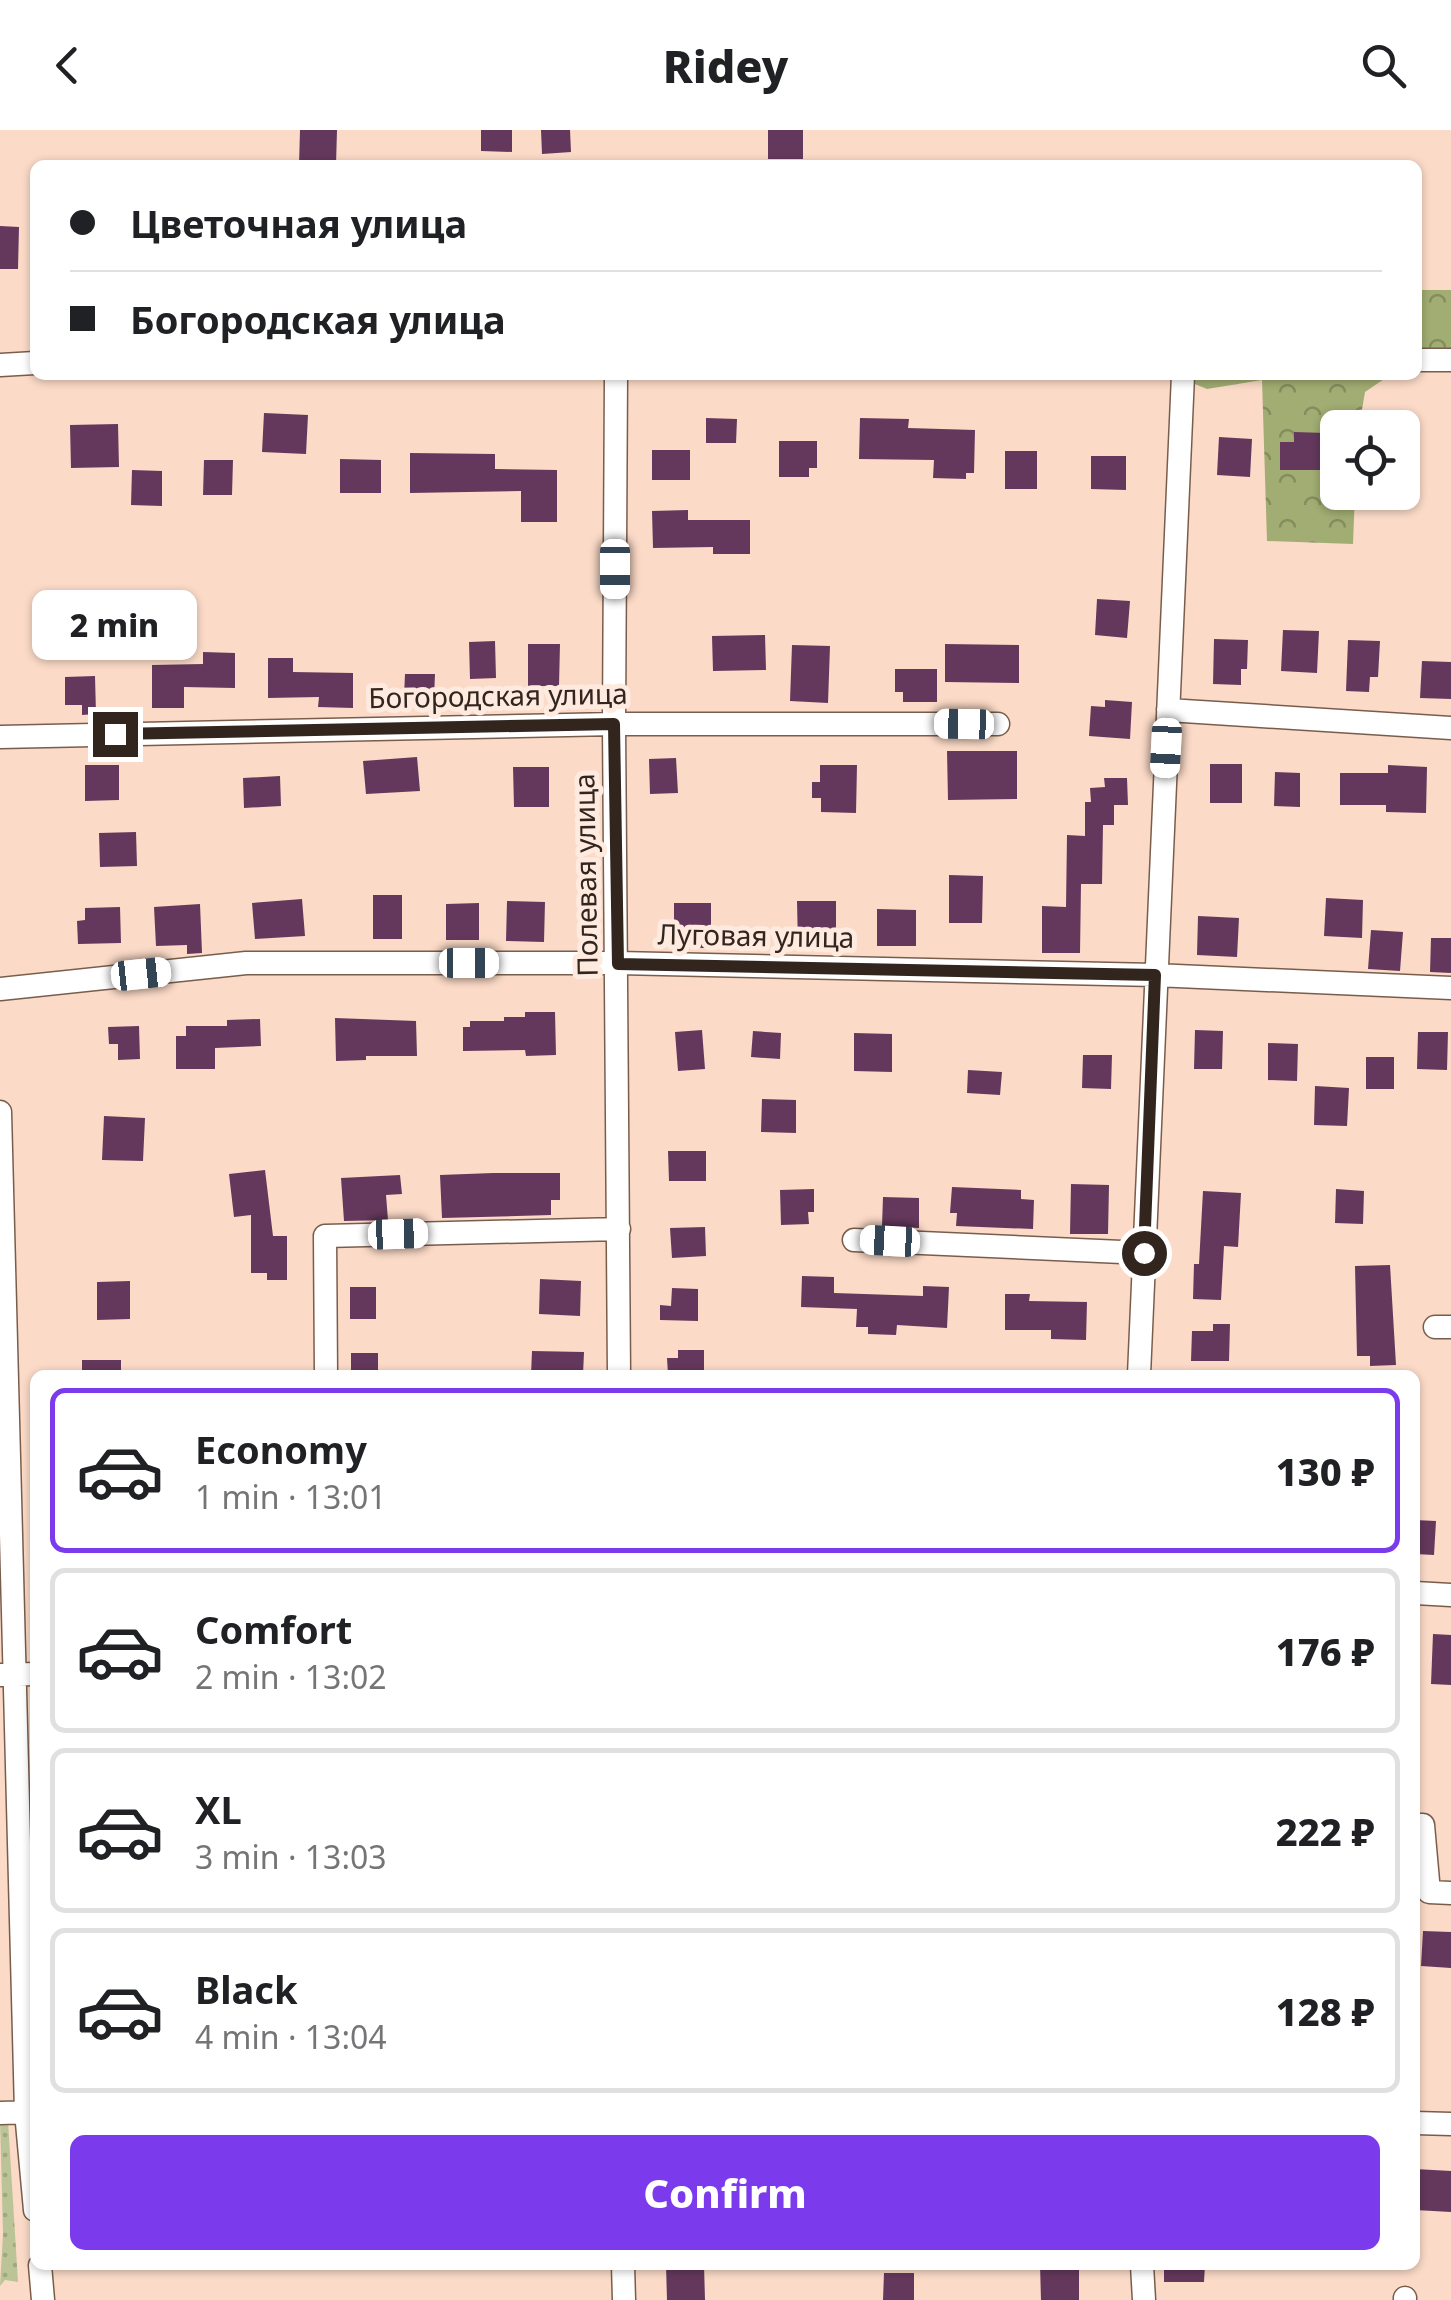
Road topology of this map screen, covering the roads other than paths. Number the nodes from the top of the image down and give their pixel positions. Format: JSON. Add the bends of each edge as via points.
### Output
{"nodes":[{"id":1,"x":1422,"y":360,"type":"edge"},
{"id":2,"x":1451,"y":360,"type":"edge"},
{"id":3,"x":30,"y":363,"type":"edge"},
{"id":4,"x":0,"y":365,"type":"edge"},
{"id":5,"x":616,"y":380,"type":"edge"},
{"id":6,"x":1184,"y":380,"type":"edge"},
{"id":7,"x":1168,"y":710,"type":"junction"},
{"id":8,"x":614,"y":724,"type":"junction"},
{"id":9,"x":998,"y":724,"type":"dead end"},
{"id":10,"x":1451,"y":728,"type":"edge"},
{"id":11,"x":0,"y":736,"type":"edge"},
{"id":12,"x":618,"y":964,"type":"junction"},
{"id":13,"x":1155,"y":975,"type":"junction"},
{"id":14,"x":1451,"y":988,"type":"edge"},
{"id":15,"x":0,"y":989,"type":"edge"},
{"id":16,"x":0,"y":1112,"type":"edge"},
{"id":17,"x":619,"y":1228,"type":"junction"},
{"id":18,"x":854,"y":1240,"type":"dead end"},
{"id":19,"x":1144,"y":1253,"type":"junction"},
{"id":20,"x":326,"y":1370,"type":"edge"},
{"id":21,"x":619,"y":1370,"type":"edge"},
{"id":22,"x":1138,"y":1370,"type":"edge"},
{"id":23,"x":1420,"y":1593,"type":"edge"},
{"id":24,"x":1451,"y":1594,"type":"edge"},
{"id":25,"x":17,"y":1674,"type":"edge"},
{"id":26,"x":1420,"y":1825,"type":"edge"},
{"id":27,"x":1451,"y":1893,"type":"edge"},
{"id":28,"x":30,"y":2081,"type":"edge"},
{"id":29,"x":30,"y":2112,"type":"edge"},
{"id":30,"x":0,"y":2113,"type":"edge"},
{"id":31,"x":1420,"y":2123,"type":"edge"},
{"id":32,"x":1451,"y":2124,"type":"edge"},
{"id":33,"x":40,"y":2270,"type":"edge"},
{"id":34,"x":623,"y":2270,"type":"edge"},
{"id":35,"x":1142,"y":2270,"type":"edge"},
{"id":36,"x":43,"y":2300,"type":"edge"},
{"id":37,"x":624,"y":2300,"type":"edge"},
{"id":38,"x":1144,"y":2300,"type":"edge"}],
"edges":[{"from":1,"to":2,"type":"street"},
{"from":3,"to":4,"type":"street"},
{"from":5,"to":8,"type":"street","name":"Полевая улица"},
{"from":6,"to":7,"type":"street"},
{"from":7,"to":10,"type":"street"},
{"from":7,"to":13,"type":"street"},
{"from":8,"to":9,"type":"street","name":"Богородская улица"},
{"from":8,"to":11,"type":"street","name":"Богородская улица"},
{"from":8,"to":12,"type":"street","name":"Полевая улица"},
{"from":12,"to":13,"type":"street","name":"Луговая улица"},
{"from":12,"to":15,"type":"street","name":"Луговая улица","via":[[246,963]]},
{"from":12,"to":17,"type":"street","name":"Полевая улица"},
{"from":13,"to":14,"type":"street","name":"Луговая улица"},
{"from":13,"to":19,"type":"street"},
{"from":16,"to":25,"type":"street"},
{"from":17,"to":20,"type":"street","via":[[324,1236]]},
{"from":17,"to":21,"type":"street","name":"Полевая улица"},
{"from":18,"to":19,"type":"street"},
{"from":19,"to":22,"type":"street"},
{"from":23,"to":24,"type":"street"},
{"from":25,"to":28,"type":"street"},
{"from":26,"to":27,"type":"street","via":[[1429,1892]]},
{"from":29,"to":30,"type":"street"},
{"from":31,"to":32,"type":"street"},
{"from":33,"to":36,"type":"street"},
{"from":34,"to":37,"type":"street"},
{"from":35,"to":38,"type":"street"}]}
